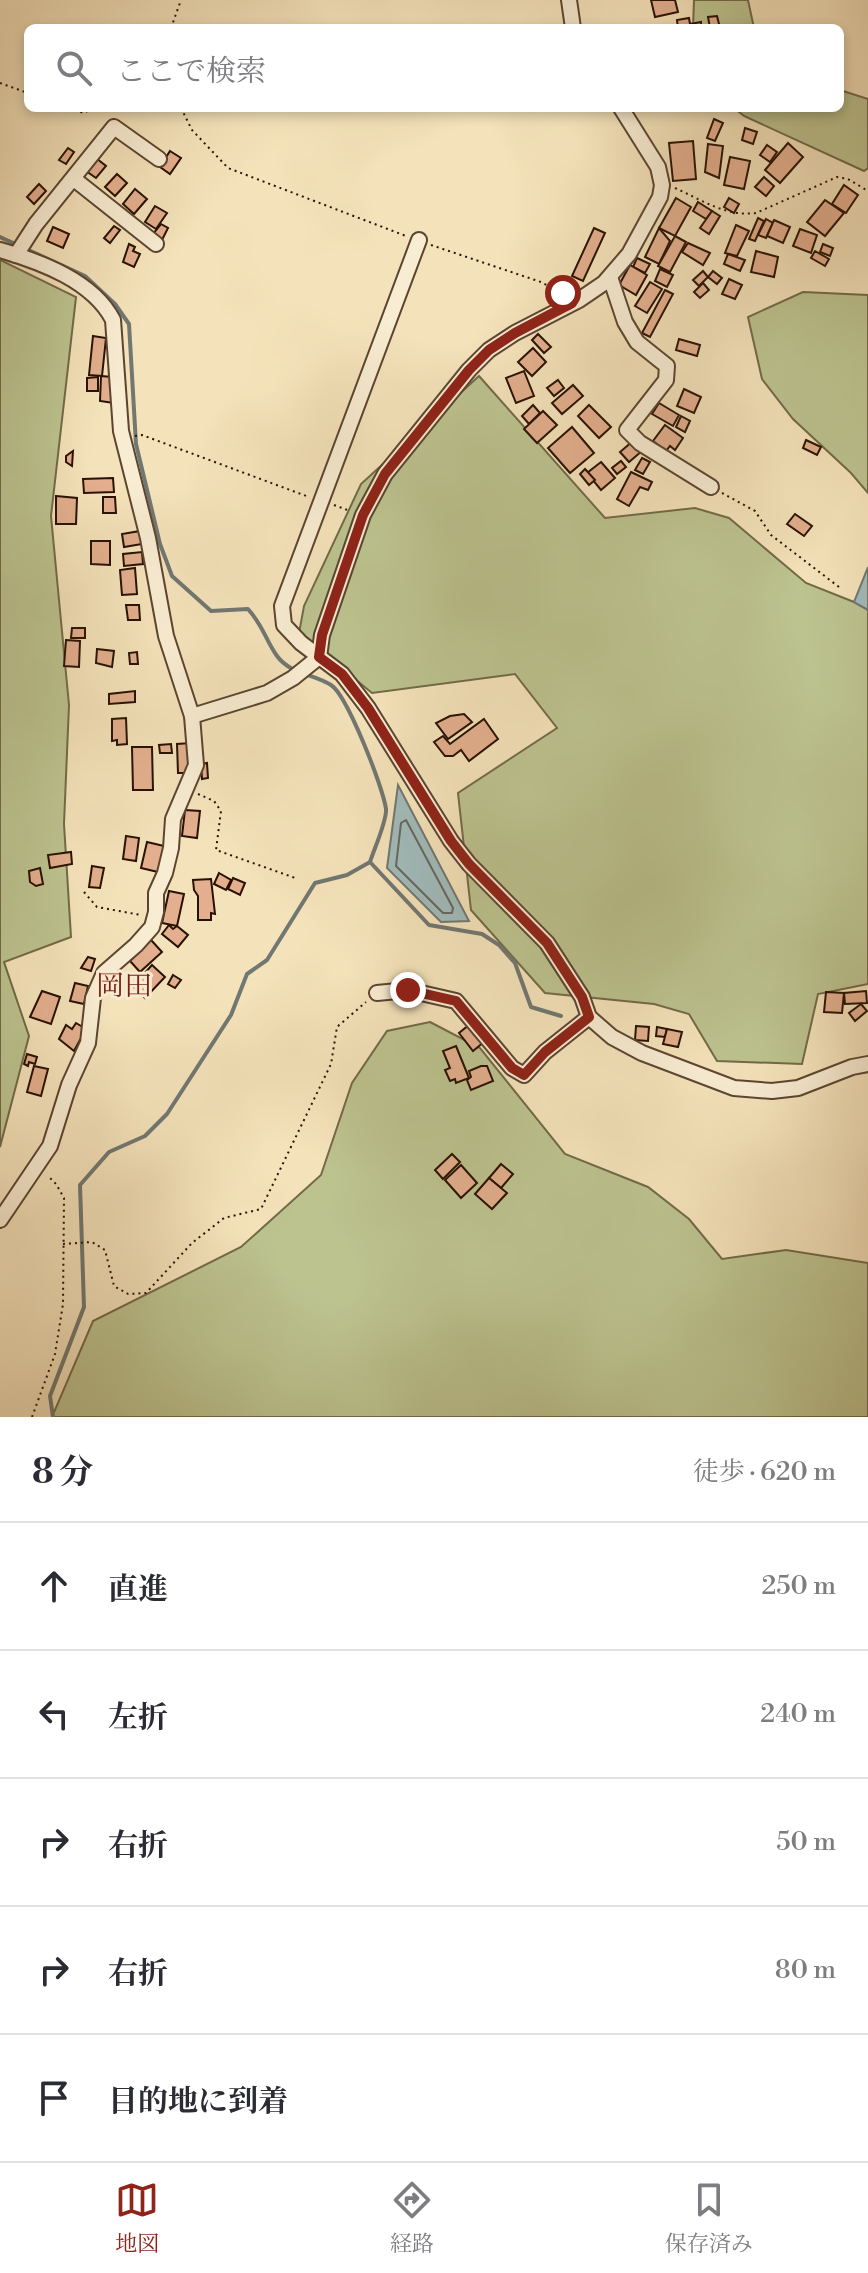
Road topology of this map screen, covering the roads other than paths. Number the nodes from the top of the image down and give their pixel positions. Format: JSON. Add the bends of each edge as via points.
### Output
{"nodes":[{"id":1,"x":569,"y":0,"type":"edge"},
{"id":2,"x":572,"y":24,"type":"edge"},
{"id":3,"x":624,"y":112,"type":"edge"},
{"id":4,"x":159,"y":159,"type":"dead end"},
{"id":5,"x":74,"y":179,"type":"junction"},
{"id":6,"x":419,"y":240,"type":"road end"},
{"id":7,"x":156,"y":244,"type":"dead end"},
{"id":8,"x":21,"y":247,"type":"junction"},
{"id":9,"x":0,"y":250,"type":"edge"},
{"id":10,"x":610,"y":277,"type":"junction"},
{"id":11,"x":711,"y":487,"type":"road end"},
{"id":12,"x":319,"y":657,"type":"junction"},
{"id":13,"x":192,"y":716,"type":"junction"},
{"id":14,"x":377,"y":993,"type":"road end"},
{"id":15,"x":589,"y":1017,"type":"junction"},
{"id":16,"x":868,"y":1064,"type":"edge"},
{"id":17,"x":0,"y":1220,"type":"edge"}],
"edges":[{"from":1,"to":2,"type":"street"},
{"from":3,"to":10,"type":"street","via":[[662,181],[660,197]]},
{"from":4,"to":5,"type":"street","via":[[114,127]]},
{"from":5,"to":7,"type":"street"},
{"from":5,"to":8,"type":"street"},
{"from":6,"to":12,"type":"street","via":[[282,606],[284,625]]},
{"from":8,"to":9,"type":"street"},
{"from":8,"to":13,"type":"street","via":[[76,281],[113,320],[121,431],[166,636]]},
{"from":10,"to":11,"type":"street","via":[[637,342],[667,366],[666,380],[627,430]]},
{"from":10,"to":12,"type":"street","via":[[489,350],[385,474],[363,515]]},
{"from":12,"to":13,"type":"street","via":[[267,693]]},
{"from":12,"to":15,"type":"street","via":[[342,674],[368,708],[469,864],[547,943]]},
{"from":13,"to":17,"type":"street","via":[[196,765],[173,819],[152,927],[104,973],[93,998],[88,1043],[50,1146]]},
{"from":14,"to":15,"type":"street","via":[[408,990],[456,1001],[512,1068],[524,1075]]},
{"from":15,"to":16,"type":"street","via":[[642,1053],[734,1088],[798,1088]]}]}
